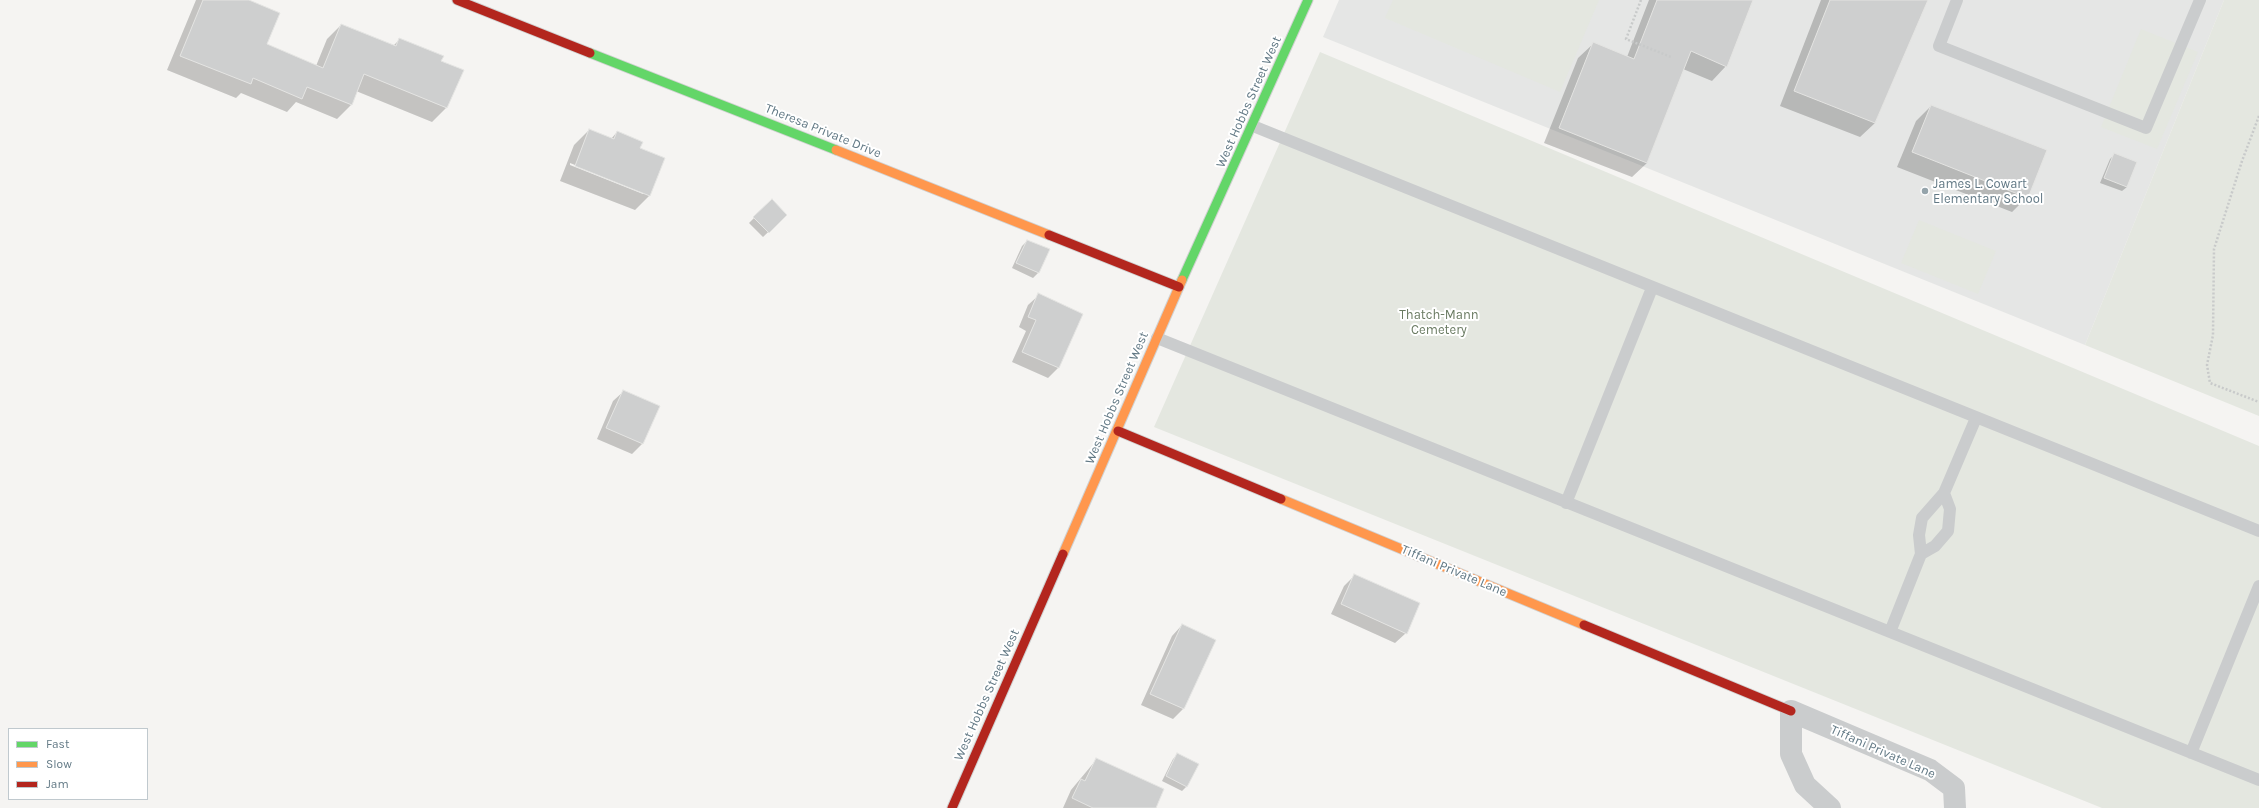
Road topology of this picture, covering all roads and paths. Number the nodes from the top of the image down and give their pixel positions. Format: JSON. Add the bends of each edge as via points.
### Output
{"nodes":[{"id":1,"x":457,"y":0,"type":"edge"},
{"id":2,"x":1308,"y":0,"type":"edge"},
{"id":3,"x":1641,"y":0,"type":"edge"},
{"id":4,"x":1957,"y":0,"type":"edge"},
{"id":5,"x":2200,"y":0,"type":"edge"},
{"id":6,"x":1671,"y":57,"type":"dead end"},
{"id":7,"x":2259,"y":116,"type":"edge"},
{"id":8,"x":1253,"y":126,"type":"junction"},
{"id":9,"x":1179,"y":287,"type":"junction"},
{"id":10,"x":1652,"y":288,"type":"junction"},
{"id":11,"x":1157,"y":338,"type":"junction"},
{"id":12,"x":2259,"y":402,"type":"edge"},
{"id":13,"x":1976,"y":418,"type":"junction"},
{"id":14,"x":1118,"y":431,"type":"junction"},
{"id":15,"x":1944,"y":493,"type":"junction"},
{"id":16,"x":1566,"y":503,"type":"junction"},
{"id":17,"x":2259,"y":531,"type":"edge"},
{"id":18,"x":1922,"y":554,"type":"junction"},
{"id":19,"x":2259,"y":586,"type":"edge"},
{"id":20,"x":1890,"y":632,"type":"junction"},
{"id":21,"x":1791,"y":711,"type":"junction"},
{"id":22,"x":2191,"y":753,"type":"junction"},
{"id":23,"x":2259,"y":780,"type":"edge"},
{"id":24,"x":952,"y":808,"type":"edge"},
{"id":25,"x":1830,"y":808,"type":"edge"},
{"id":26,"x":1955,"y":808,"type":"edge"}],
"edges":[{"from":1,"to":9,"type":"street","name":"Theresa Private Drive"},
{"from":2,"to":8,"type":"street","name":"West Hobbs Street West"},
{"from":3,"to":6,"type":"path","via":[[1626,39]]},
{"from":4,"to":5,"type":"lane","via":[[1939,46],[2146,128]]},
{"from":7,"to":12,"type":"path","via":[[2242,160],[2214,249],[2213,335],[2207,366],[2210,382]]},
{"from":8,"to":9,"type":"street","name":"West Hobbs Street West"},
{"from":8,"to":10,"type":"lane"},
{"from":9,"to":11,"type":"street","name":"West Hobbs Street West"},
{"from":10,"to":13,"type":"lane"},
{"from":10,"to":16,"type":"lane"},
{"from":11,"to":14,"type":"street","name":"West Hobbs Street West"},
{"from":11,"to":16,"type":"lane"},
{"from":13,"to":15,"type":"lane"},
{"from":13,"to":17,"type":"lane"},
{"from":14,"to":21,"type":"street","name":"Tiffani Private Lane"},
{"from":14,"to":24,"type":"street","name":"West Hobbs Street West"},
{"from":15,"to":18,"type":"lane","via":[[1922,518],[1919,535]]},
{"from":15,"to":18,"type":"lane","via":[[1950,509],[1948,531],[1935,546]]},
{"from":16,"to":20,"type":"lane"},
{"from":18,"to":20,"type":"lane"},
{"from":19,"to":22,"type":"lane"},
{"from":20,"to":22,"type":"lane"},
{"from":21,"to":25,"type":"street","via":[[1791,754],[1805,785]]},
{"from":21,"to":26,"type":"street","name":"Tiffani Private Lane","via":[[1930,770],[1954,788]]},
{"from":22,"to":23,"type":"lane"}]}
